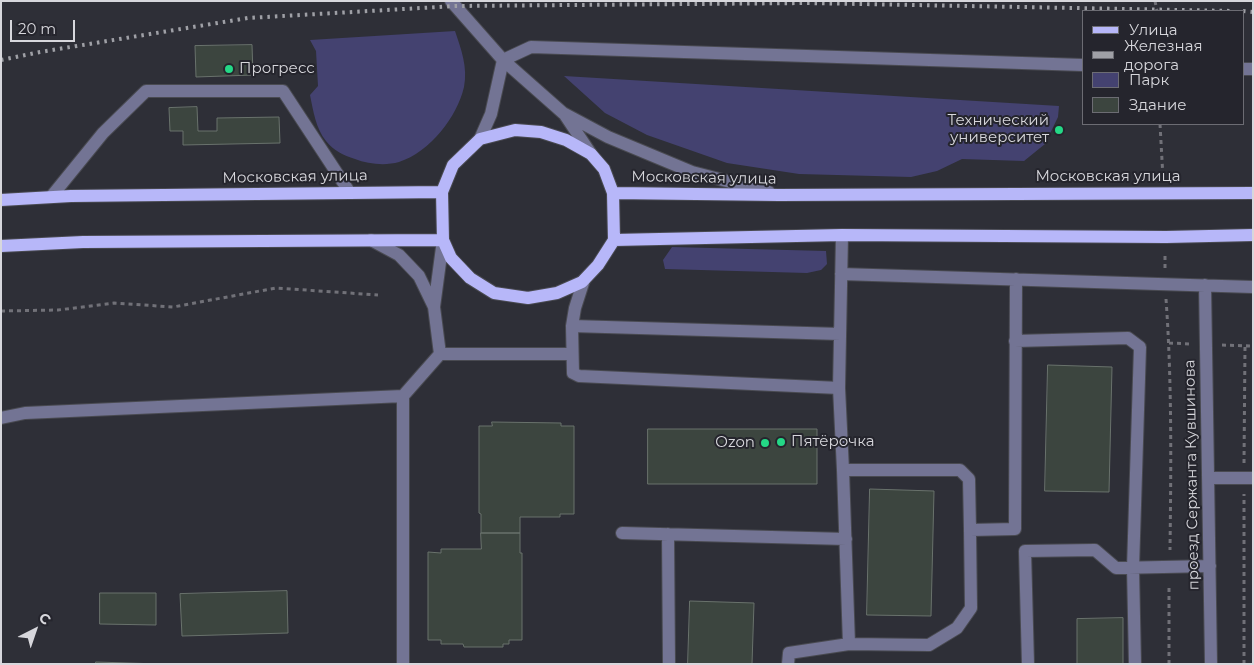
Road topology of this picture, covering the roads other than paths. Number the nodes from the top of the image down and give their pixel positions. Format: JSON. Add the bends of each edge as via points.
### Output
{"nodes":[{"id":1,"x":451,"y":1,"type":"edge"},
{"id":2,"x":503,"y":60,"type":"junction"},
{"id":3,"x":1082,"y":65,"type":"edge"},
{"id":4,"x":563,"y":113,"type":"junction"},
{"id":5,"x":480,"y":139,"type":"junction"},
{"id":6,"x":591,"y":154,"type":"junction"},
{"id":7,"x":442,"y":192,"type":"junction"},
{"id":8,"x":350,"y":193,"type":"junction"},
{"id":9,"x":613,"y":193,"type":"junction"},
{"id":10,"x":1253,"y":193,"type":"edge"},
{"id":11,"x":779,"y":195,"type":"junction"},
{"id":12,"x":51,"y":197,"type":"junction"},
{"id":13,"x":1,"y":200,"type":"edge"},
{"id":14,"x":842,"y":235,"type":"junction"},
{"id":15,"x":1253,"y":235,"type":"edge"},
{"id":16,"x":371,"y":240,"type":"junction"},
{"id":17,"x":443,"y":240,"type":"junction"},
{"id":18,"x":614,"y":240,"type":"junction"},
{"id":19,"x":1,"y":246,"type":"edge"},
{"id":20,"x":841,"y":274,"type":"junction"},
{"id":21,"x":1016,"y":279,"type":"junction"},
{"id":22,"x":584,"y":280,"type":"junction"},
{"id":23,"x":1205,"y":285,"type":"junction"},
{"id":24,"x":1253,"y":287,"type":"edge"},
{"id":25,"x":434,"y":307,"type":"junction"},
{"id":26,"x":572,"y":326,"type":"junction"},
{"id":27,"x":840,"y":334,"type":"junction"},
{"id":28,"x":1015,"y":341,"type":"junction"},
{"id":29,"x":440,"y":354,"type":"junction"},
{"id":30,"x":572,"y":354,"type":"junction"},
{"id":31,"x":839,"y":388,"type":"junction"},
{"id":32,"x":404,"y":396,"type":"junction"},
{"id":33,"x":1,"y":418,"type":"edge"},
{"id":34,"x":844,"y":470,"type":"junction"},
{"id":35,"x":1209,"y":478,"type":"junction"},
{"id":36,"x":1249,"y":478,"type":"edge"},
{"id":37,"x":970,"y":530,"type":"junction"},
{"id":38,"x":622,"y":533,"type":"dead end"},
{"id":39,"x":668,"y":534,"type":"junction"},
{"id":40,"x":846,"y":539,"type":"junction"},
{"id":41,"x":1210,"y":566,"type":"junction"},
{"id":42,"x":1133,"y":568,"type":"junction"},
{"id":43,"x":849,"y":644,"type":"junction"},
{"id":44,"x":403,"y":664,"type":"edge"},
{"id":45,"x":668,"y":664,"type":"edge"},
{"id":46,"x":788,"y":664,"type":"edge"},
{"id":47,"x":1028,"y":664,"type":"edge"},
{"id":48,"x":1135,"y":664,"type":"edge"},
{"id":49,"x":1211,"y":664,"type":"edge"}],
"edges":[{"from":1,"to":2,"type":"street"},
{"from":2,"to":3,"type":"street","via":[[531,47]]},
{"from":2,"to":4,"type":"street"},
{"from":2,"to":5,"type":"street","via":[[491,114]]},
{"from":4,"to":6,"type":"street"},
{"from":4,"to":11,"type":"street","via":[[608,137],[692,172]]},
{"from":5,"to":6,"type":"main road","name":"Московская улица","via":[[515,130],[541,132],[566,140]]},
{"from":5,"to":7,"type":"main road","name":"Московская улица","via":[[453,165]]},
{"from":6,"to":9,"type":"main road","name":"Московская улица","via":[[604,170]]},
{"from":7,"to":8,"type":"main road","name":"Московская улица"},
{"from":7,"to":17,"type":"main road"},
{"from":8,"to":12,"type":"main road","name":"Московская улица"},
{"from":8,"to":12,"type":"street","via":[[283,91],[146,91],[103,133]]},
{"from":9,"to":11,"type":"main road","name":"Московская улица"},
{"from":9,"to":18,"type":"main road"},
{"from":10,"to":11,"type":"main road","name":"Московская улица"},
{"from":12,"to":13,"type":"main road","name":"Московская улица"},
{"from":14,"to":15,"type":"main road"},
{"from":14,"to":18,"type":"main road"},
{"from":14,"to":20,"type":"street"},
{"from":16,"to":17,"type":"main road"},
{"from":16,"to":19,"type":"main road","via":[[84,242]]},
{"from":16,"to":25,"type":"street","via":[[399,256],[419,276]]},
{"from":17,"to":22,"type":"main road","via":[[451,258],[470,278],[494,293],[528,298],[557,293]]},
{"from":17,"to":25,"type":"street"},
{"from":18,"to":22,"type":"main road"},
{"from":20,"to":21,"type":"street"},
{"from":20,"to":27,"type":"street"},
{"from":21,"to":23,"type":"street"},
{"from":21,"to":28,"type":"street"},
{"from":22,"to":26,"type":"street"},
{"from":23,"to":24,"type":"street"},
{"from":23,"to":35,"type":"street","name":"проезд Сержанта Кувшинова"},
{"from":25,"to":29,"type":"street"},
{"from":26,"to":27,"type":"street"},
{"from":26,"to":30,"type":"street"},
{"from":27,"to":31,"type":"street"},
{"from":28,"to":37,"type":"street","via":[[1015,529]]},
{"from":28,"to":42,"type":"street","via":[[1128,338],[1140,347]]},
{"from":29,"to":30,"type":"street"},
{"from":29,"to":32,"type":"street"},
{"from":30,"to":31,"type":"street","via":[[573,373],[579,376]]},
{"from":31,"to":34,"type":"street"},
{"from":32,"to":33,"type":"street","via":[[25,412]]},
{"from":32,"to":44,"type":"street"},
{"from":34,"to":37,"type":"street","via":[[960,470],[969,479]]},
{"from":34,"to":40,"type":"street"},
{"from":35,"to":36,"type":"street"},
{"from":35,"to":41,"type":"street","name":"проезд Сержанта Кувшинова"},
{"from":37,"to":43,"type":"street","via":[[971,608],[956,628],[929,645]]},
{"from":38,"to":39,"type":"street"},
{"from":39,"to":40,"type":"street"},
{"from":39,"to":45,"type":"street"},
{"from":40,"to":43,"type":"street"},
{"from":41,"to":42,"type":"street"},
{"from":41,"to":49,"type":"street","name":"проезд Сержанта Кувшинова"},
{"from":42,"to":47,"type":"street","via":[[1116,568],[1095,550],[1025,551]]},
{"from":42,"to":48,"type":"street"},
{"from":43,"to":46,"type":"street","via":[[789,653]]}]}
